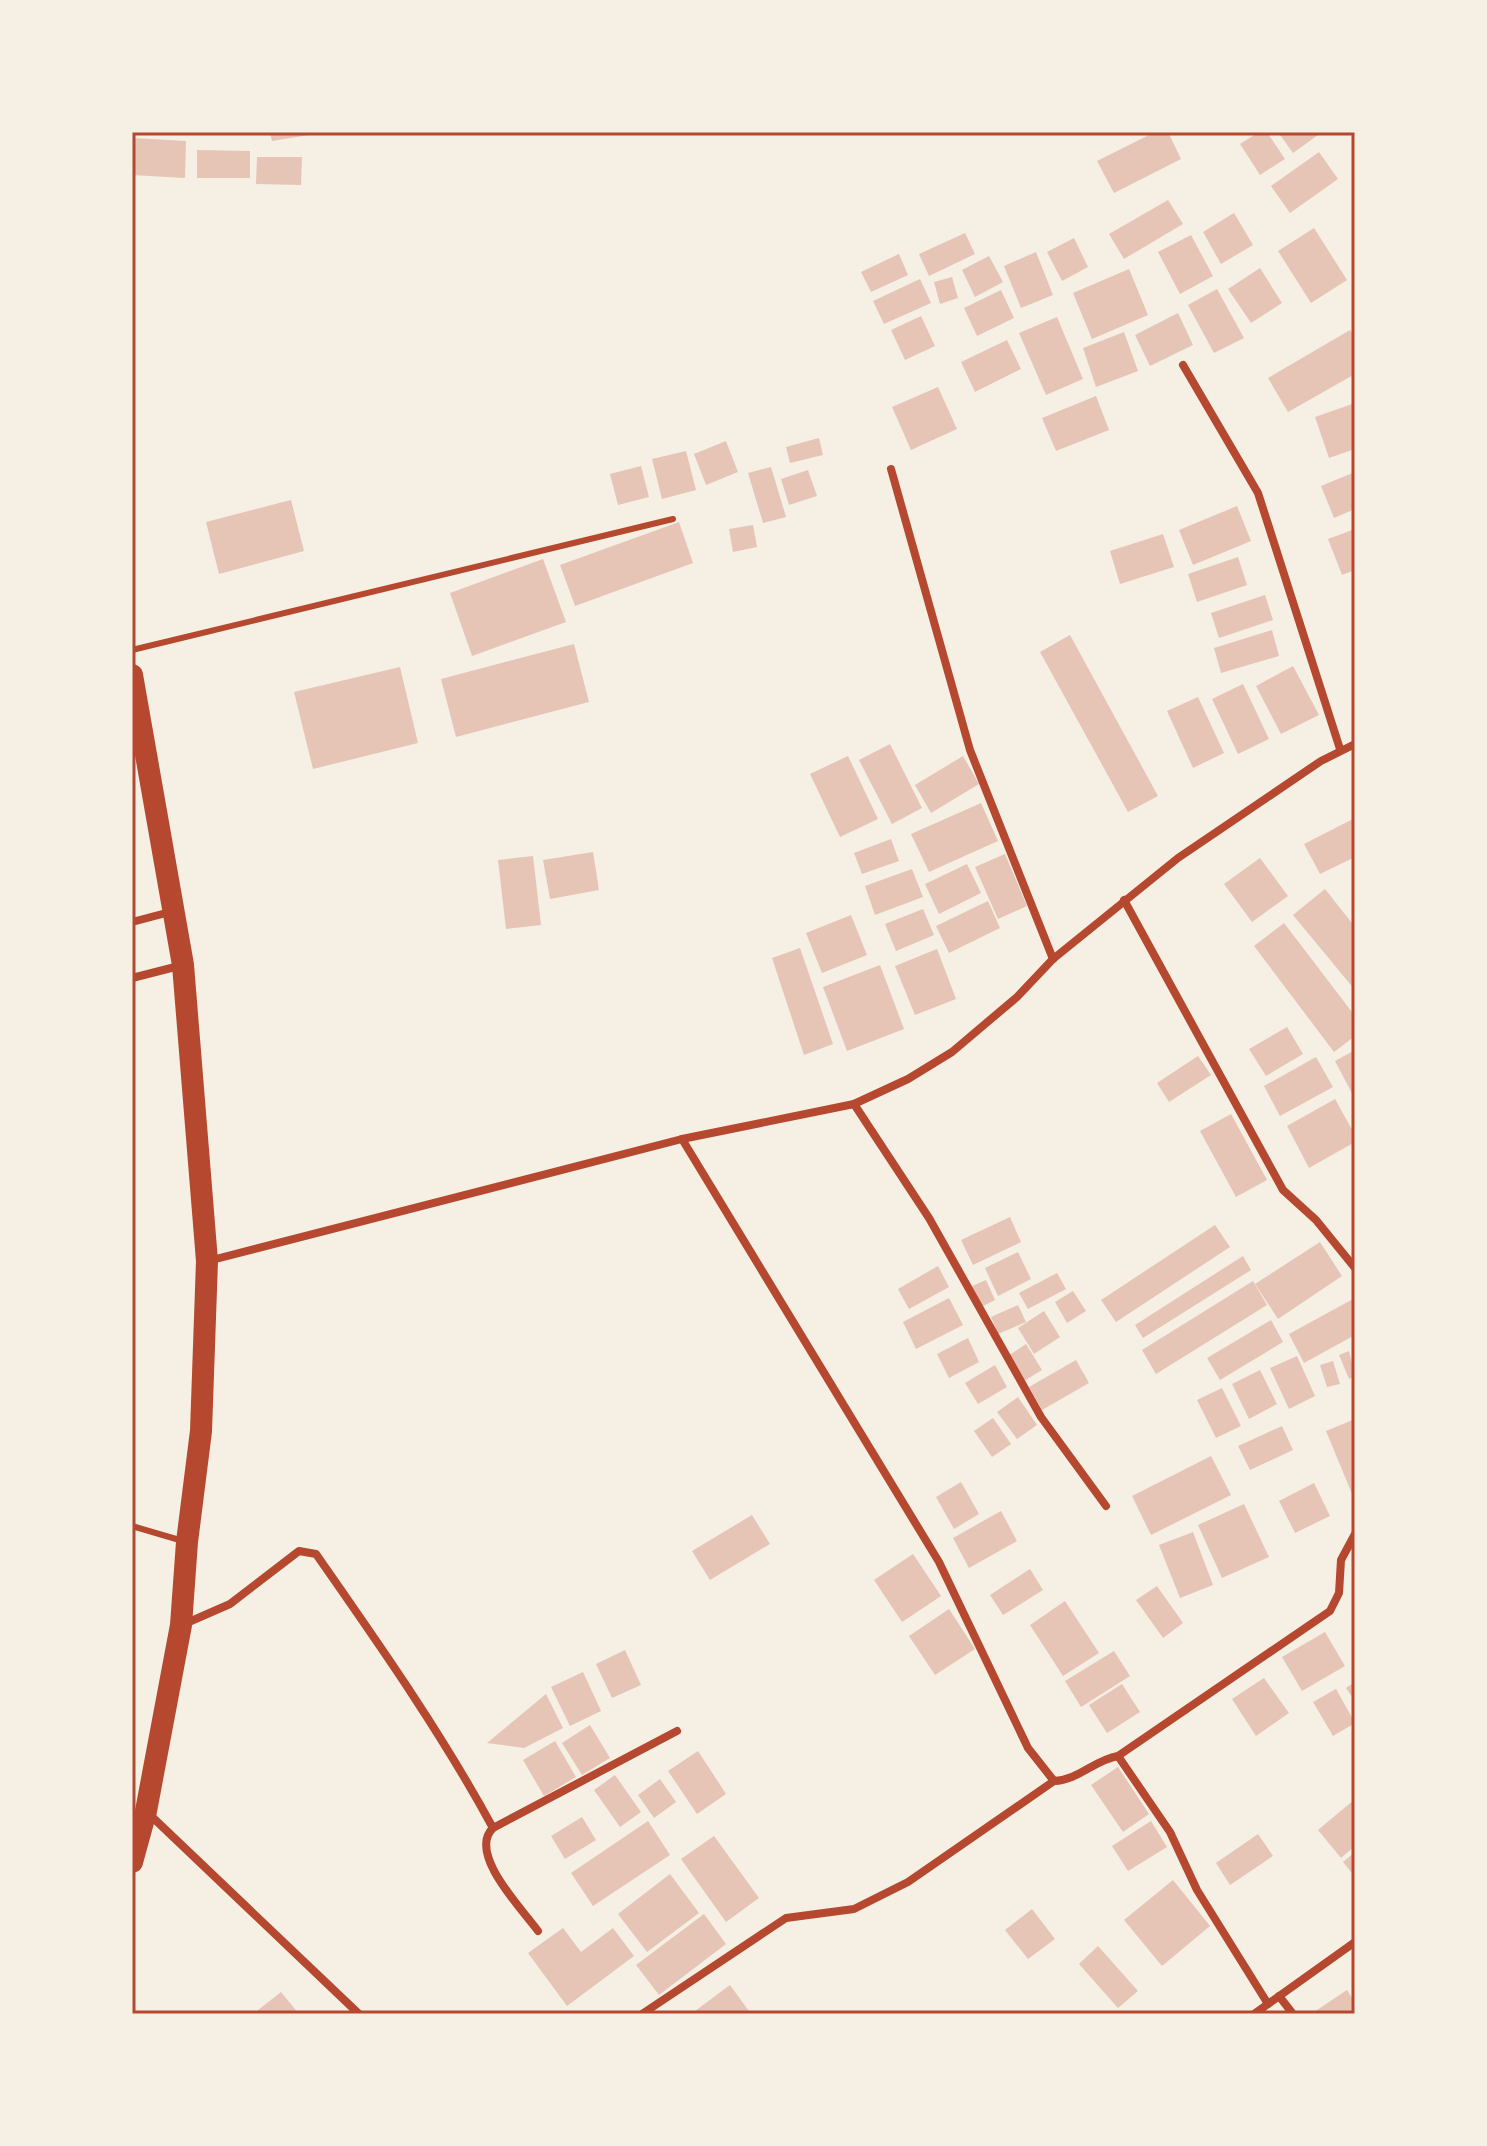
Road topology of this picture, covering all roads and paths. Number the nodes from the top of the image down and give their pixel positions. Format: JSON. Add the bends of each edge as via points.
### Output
{"nodes":[{"id":1,"x":1183,"y":365,"type":"dead end"},
{"id":2,"x":891,"y":469,"type":"dead end"},
{"id":3,"x":673,"y":519,"type":"dead end"},
{"id":4,"x":132,"y":650,"type":"edge"},
{"id":5,"x":132,"y":675,"type":"edge"},
{"id":6,"x":136,"y":726,"type":"edge"},
{"id":7,"x":1355,"y":744,"type":"edge"},
{"id":8,"x":1340,"y":749,"type":"junction"},
{"id":9,"x":1124,"y":900,"type":"junction"},
{"id":10,"x":174,"y":911,"type":"junction"},
{"id":11,"x":132,"y":922,"type":"edge"},
{"id":12,"x":1053,"y":959,"type":"junction"},
{"id":13,"x":183,"y":965,"type":"junction"},
{"id":14,"x":132,"y":978,"type":"edge"},
{"id":15,"x":854,"y":1104,"type":"junction"},
{"id":16,"x":682,"y":1139,"type":"junction"},
{"id":17,"x":207,"y":1261,"type":"junction"},
{"id":18,"x":1355,"y":1268,"type":"edge"},
{"id":19,"x":1106,"y":1506,"type":"dead end"},
{"id":20,"x":132,"y":1526,"type":"edge"},
{"id":21,"x":1355,"y":1534,"type":"edge"},
{"id":22,"x":187,"y":1542,"type":"junction"},
{"id":23,"x":181,"y":1625,"type":"junction"},
{"id":24,"x":677,"y":1731,"type":"dead end"},
{"id":25,"x":1118,"y":1756,"type":"junction"},
{"id":26,"x":1054,"y":1781,"type":"junction"},
{"id":27,"x":146,"y":1811,"type":"junction"},
{"id":28,"x":493,"y":1828,"type":"junction"},
{"id":29,"x":132,"y":1862,"type":"edge"},
{"id":30,"x":538,"y":1931,"type":"dead end"},
{"id":31,"x":1355,"y":1942,"type":"edge"},
{"id":32,"x":1279,"y":1996,"type":"junction"},
{"id":33,"x":1268,"y":2004,"type":"junction"},
{"id":34,"x":359,"y":2014,"type":"edge"},
{"id":35,"x":642,"y":2014,"type":"edge"},
{"id":36,"x":1254,"y":2014,"type":"edge"},
{"id":37,"x":1293,"y":2014,"type":"edge"}],
"edges":[{"from":1,"to":8,"type":"street","via":[[1258,493]]},
{"from":2,"to":12,"type":"street","via":[[970,750]]},
{"from":3,"to":4,"type":"lane"},
{"from":5,"to":6,"type":"highway"},
{"from":6,"to":10,"type":"highway"},
{"from":7,"to":8,"type":"street"},
{"from":8,"to":9,"type":"street"},
{"from":9,"to":12,"type":"street"},
{"from":9,"to":18,"type":"street","via":[[1283,1190],[1335,1240]]},
{"from":10,"to":11,"type":"street"},
{"from":10,"to":13,"type":"highway"},
{"from":12,"to":15,"type":"street","via":[[952,1052]]},
{"from":13,"to":14,"type":"street"},
{"from":13,"to":17,"type":"highway"},
{"from":15,"to":16,"type":"street"},
{"from":15,"to":19,"type":"street","via":[[929,1218],[1041,1417]]},
{"from":16,"to":17,"type":"street"},
{"from":16,"to":26,"type":"street","via":[[939,1562],[1028,1748]]},
{"from":17,"to":22,"type":"highway","via":[[201,1431]]},
{"from":20,"to":22,"type":"lane"},
{"from":21,"to":25,"type":"street","via":[[1341,1560],[1339,1593],[1330,1611]]},
{"from":22,"to":23,"type":"highway"},
{"from":23,"to":27,"type":"highway"},
{"from":23,"to":28,"type":"street","via":[[230,1604],[299,1551],[316,1554],[410,1689]]},
{"from":24,"to":28,"type":"street"},
{"from":25,"to":26,"type":"street","via":[[1071,1779]]},
{"from":25,"to":33,"type":"street","via":[[1170,1832],[1197,1890]]},
{"from":26,"to":35,"type":"street","via":[[908,1882],[854,1909],[786,1918]]},
{"from":27,"to":29,"type":"highway"},
{"from":27,"to":34,"type":"street"},
{"from":28,"to":30,"type":"street","via":[[485,1845],[490,1865]]},
{"from":31,"to":32,"type":"street"},
{"from":32,"to":33,"type":"street"},
{"from":32,"to":37,"type":"street"},
{"from":33,"to":36,"type":"street"}]}
